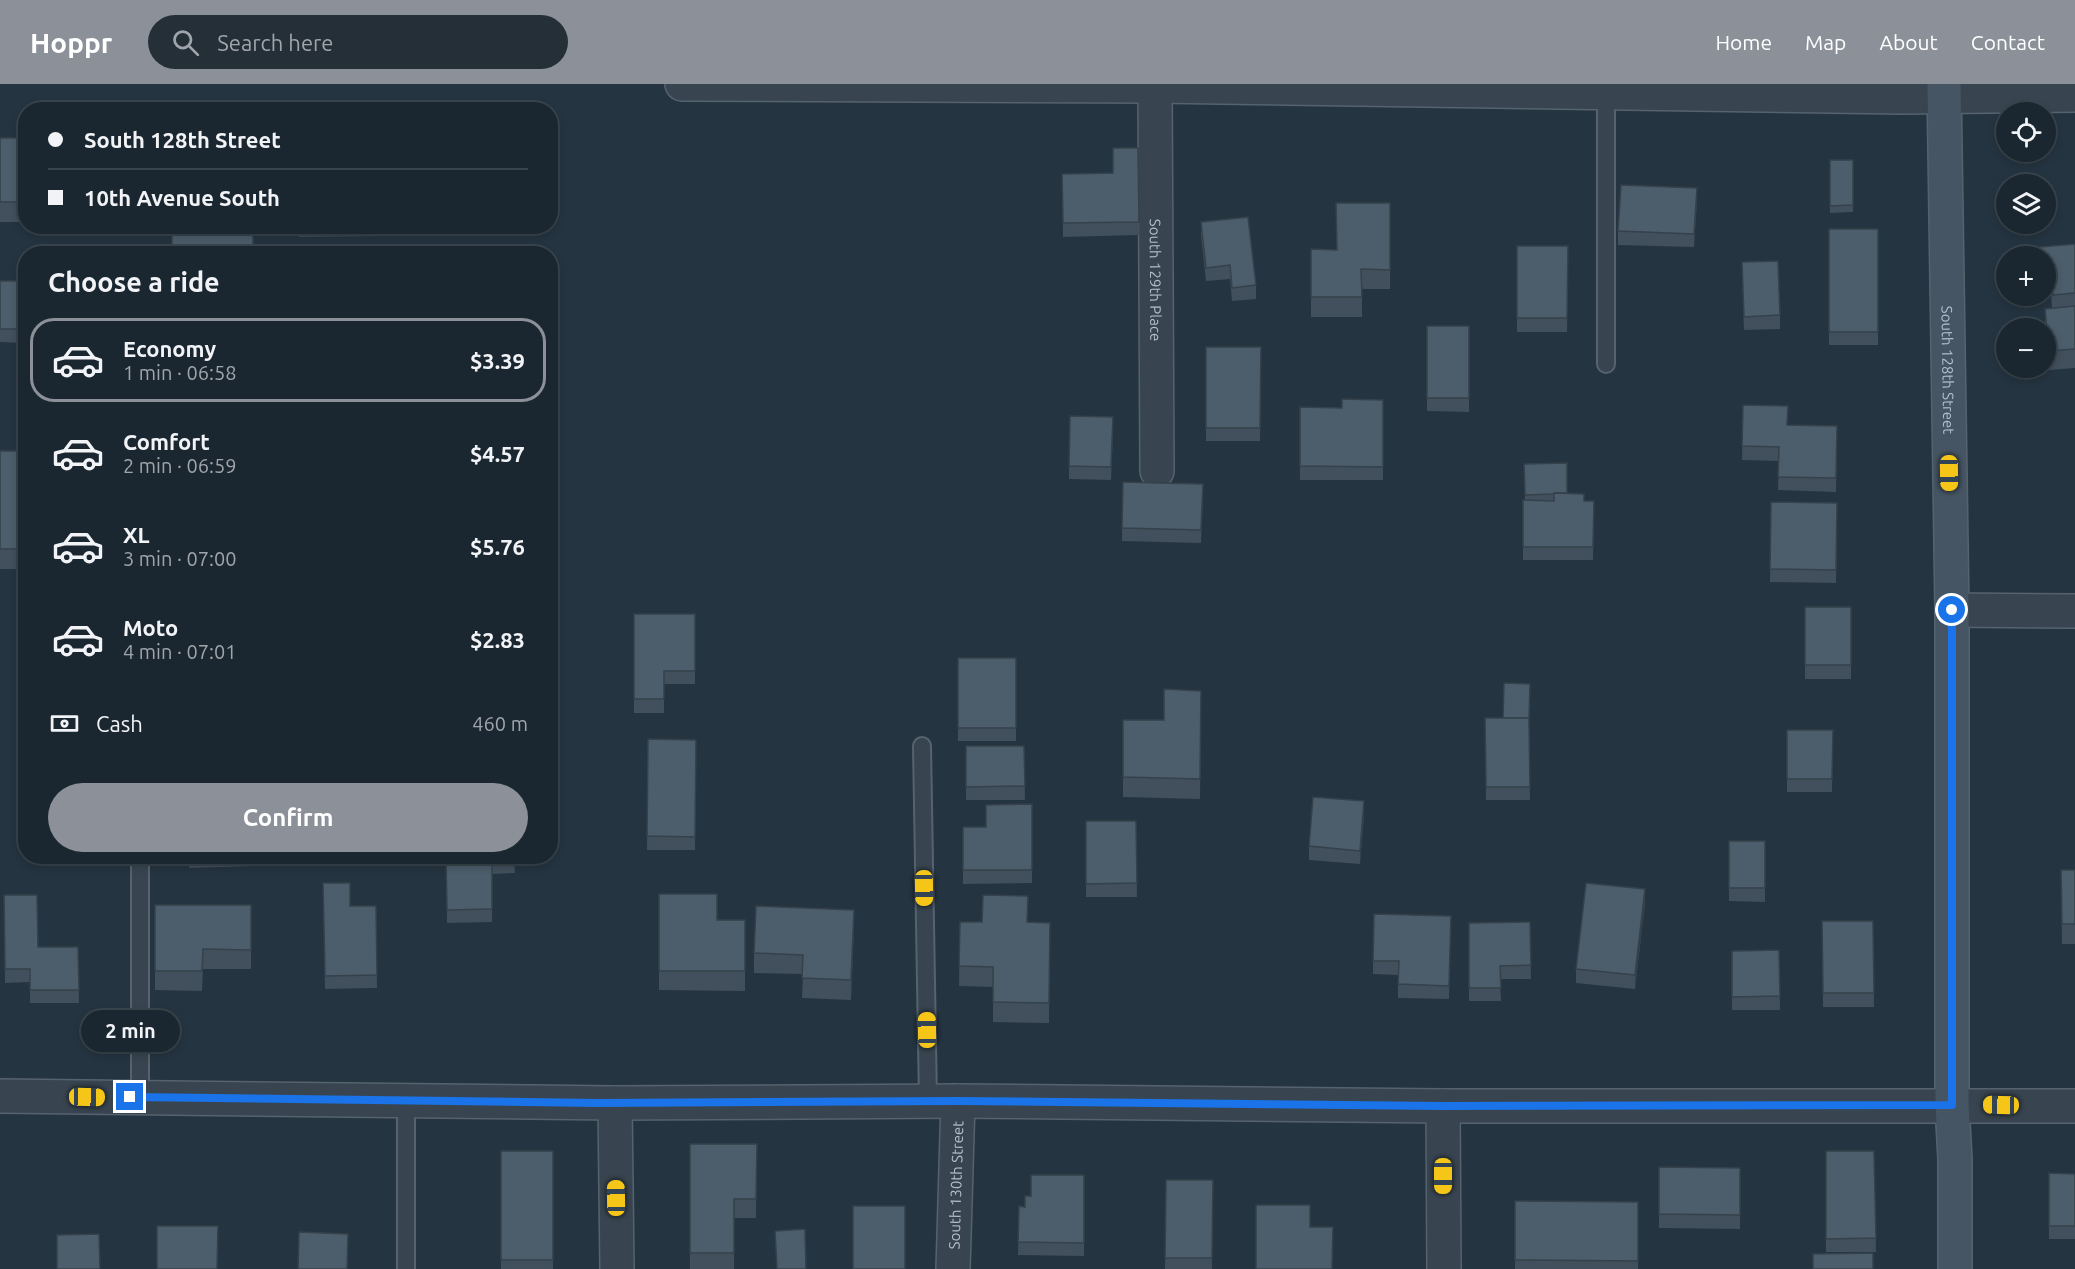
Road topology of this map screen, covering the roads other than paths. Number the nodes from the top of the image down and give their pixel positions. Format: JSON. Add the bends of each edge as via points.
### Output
{"nodes":[{"id":1,"x":682,"y":84,"type":"edge"},
{"id":2,"x":1155,"y":86,"type":"junction"},
{"id":3,"x":1944,"y":90,"type":"edge"},
{"id":4,"x":1606,"y":92,"type":"junction"},
{"id":5,"x":2075,"y":95,"type":"edge"},
{"id":6,"x":1606,"y":364,"type":"dead end"},
{"id":7,"x":1157,"y":471,"type":"dead end"},
{"id":8,"x":1952,"y":610,"type":"junction"},
{"id":9,"x":2075,"y":611,"type":"edge"},
{"id":10,"x":922,"y":746,"type":"dead end"},
{"id":11,"x":140,"y":864,"type":"edge"},
{"id":12,"x":0,"y":1096,"type":"edge"},
{"id":13,"x":140,"y":1097,"type":"junction"},
{"id":14,"x":406,"y":1101,"type":"junction"},
{"id":15,"x":943,"y":1101,"type":"junction"},
{"id":16,"x":615,"y":1103,"type":"junction"},
{"id":17,"x":1952,"y":1105,"type":"junction"},
{"id":18,"x":1443,"y":1106,"type":"junction"},
{"id":19,"x":2075,"y":1106,"type":"edge"},
{"id":20,"x":406,"y":1269,"type":"edge"},
{"id":21,"x":617,"y":1269,"type":"edge"},
{"id":22,"x":953,"y":1269,"type":"edge"},
{"id":23,"x":1444,"y":1269,"type":"edge"},
{"id":24,"x":1955,"y":1269,"type":"edge"}],
"edges":[{"from":1,"to":2,"type":"street"},
{"from":2,"to":4,"type":"street"},
{"from":2,"to":7,"type":"street","name":"South 129th Place"},
{"from":3,"to":4,"type":"street","via":[[1902,97]]},
{"from":3,"to":5,"type":"street"},
{"from":3,"to":8,"type":"main road","name":"South 128th Street"},
{"from":4,"to":6,"type":"lane"},
{"from":8,"to":9,"type":"street"},
{"from":8,"to":17,"type":"main road","name":"South 128th Street"},
{"from":10,"to":15,"type":"lane"},
{"from":11,"to":13,"type":"lane"},
{"from":12,"to":13,"type":"street"},
{"from":13,"to":14,"type":"street"},
{"from":14,"to":16,"type":"street"},
{"from":14,"to":20,"type":"lane"},
{"from":15,"to":16,"type":"street"},
{"from":15,"to":18,"type":"street"},
{"from":15,"to":22,"type":"street","name":"South 130th Street"},
{"from":16,"to":21,"type":"street"},
{"from":17,"to":18,"type":"street"},
{"from":17,"to":19,"type":"street"},
{"from":17,"to":24,"type":"main road","name":"South 128th Street"},
{"from":18,"to":23,"type":"street"}]}
